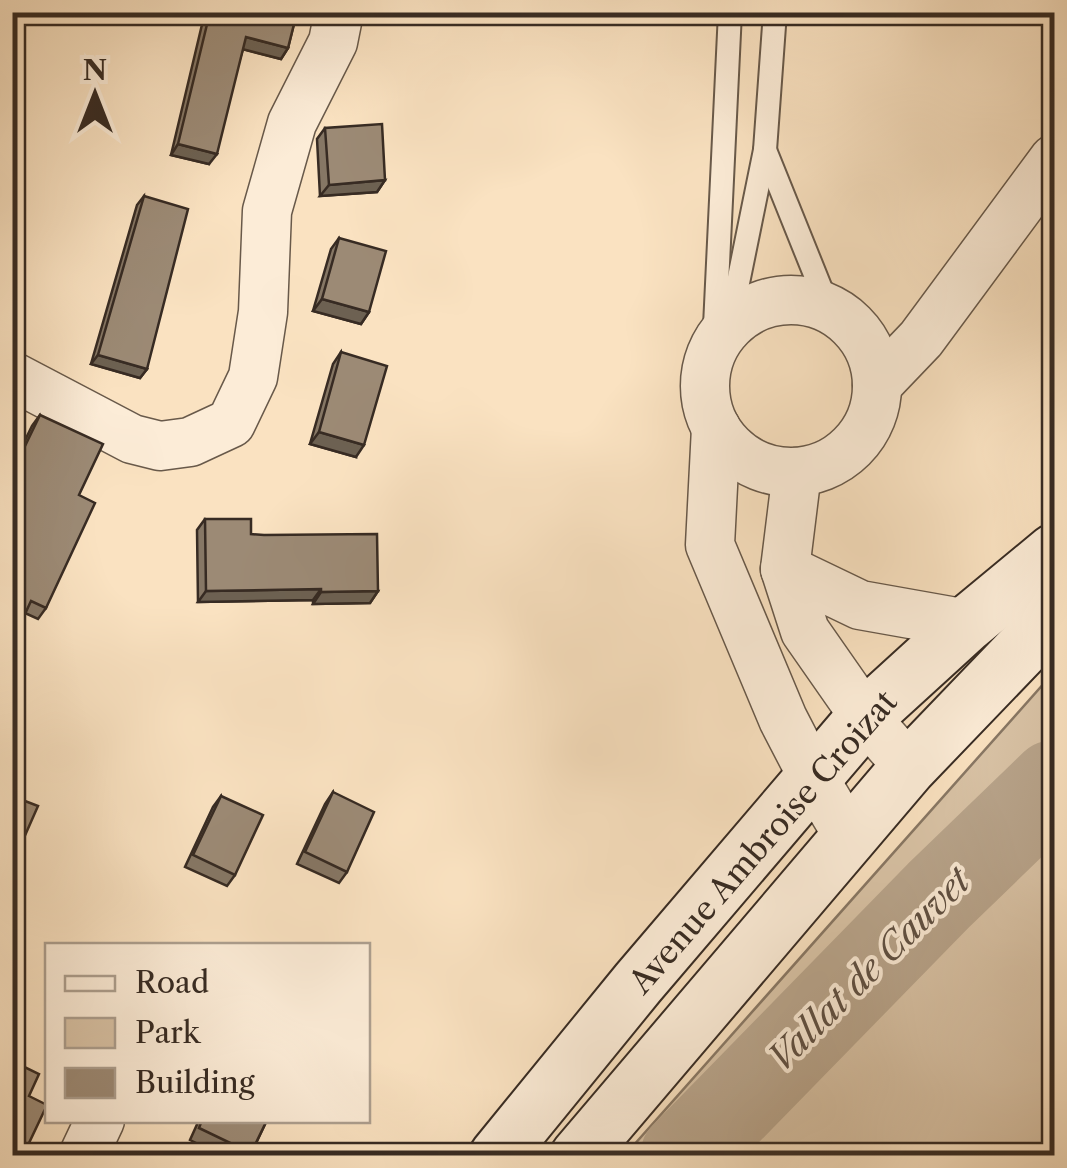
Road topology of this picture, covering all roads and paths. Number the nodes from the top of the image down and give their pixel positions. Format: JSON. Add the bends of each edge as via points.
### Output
{"nodes":[{"id":1,"x":339,"y":12,"type":"edge"},
{"id":2,"x":730,"y":12,"type":"edge"},
{"id":3,"x":776,"y":12,"type":"edge"},
{"id":4,"x":765,"y":150,"type":"junction"},
{"id":5,"x":1054,"y":159,"type":"edge"},
{"id":6,"x":829,"y":309,"type":"junction"},
{"id":7,"x":722,"y":337,"type":"junction"},
{"id":8,"x":12,"y":376,"type":"edge"},
{"id":9,"x":877,"y":385,"type":"junction"},
{"id":10,"x":716,"y":428,"type":"junction"},
{"id":11,"x":797,"y":472,"type":"junction"},
{"id":12,"x":1054,"y":552,"type":"edge"},
{"id":13,"x":785,"y":569,"type":"junction"},
{"id":14,"x":1054,"y":616,"type":"edge"},
{"id":15,"x":967,"y":624,"type":"junction"},
{"id":16,"x":866,"y":717,"type":"junction"},
{"id":17,"x":910,"y":768,"type":"junction"},
{"id":18,"x":812,"y":777,"type":"junction"},
{"id":19,"x":850,"y":837,"type":"junction"},
{"id":20,"x":99,"y":1123,"type":"edge"},
{"id":21,"x":83,"y":1156,"type":"edge"},
{"id":22,"x":498,"y":1156,"type":"edge"},
{"id":23,"x":578,"y":1156,"type":"edge"}],
"edges":[{"from":1,"to":8,"type":"street","via":[[333,42],[292,123],[267,211],[264,312],[253,377],[231,423],[190,442],[160,446],[132,439]]},
{"from":2,"to":7,"type":"lane"},
{"from":3,"to":4,"type":"lane"},
{"from":4,"to":6,"type":"lane"},
{"from":4,"to":7,"type":"lane"},
{"from":5,"to":9,"type":"street","via":[[921,339]]},
{"from":6,"to":7,"type":"street","via":[[776,300],[750,310]]},
{"from":6,"to":9,"type":"street","via":[[864,340]]},
{"from":7,"to":10,"type":"street","via":[[706,374],[706,402]]},
{"from":9,"to":11,"type":"street","via":[[863,434],[823,466]]},
{"from":10,"to":11,"type":"street","via":[[750,462]]},
{"from":10,"to":18,"type":"street","via":[[710,545]]},
{"from":11,"to":13,"type":"street"},
{"from":12,"to":15,"type":"main road","name":"Avenue Ambroise Croizat"},
{"from":13,"to":15,"type":"street","via":[[860,604]]},
{"from":13,"to":16,"type":"street","via":[[805,632]]},
{"from":14,"to":17,"type":"main road","name":"Avenue Ambroise Croizat"},
{"from":15,"to":16,"type":"main road","name":"Avenue Ambroise Croizat"},
{"from":16,"to":17,"type":"street"},
{"from":16,"to":18,"type":"main road","name":"Avenue Ambroise Croizat"},
{"from":17,"to":19,"type":"main road","name":"Avenue Ambroise Croizat"},
{"from":18,"to":19,"type":"street"},
{"from":18,"to":22,"type":"main road","name":"Avenue Ambroise Croizat"},
{"from":19,"to":23,"type":"main road","name":"Avenue Ambroise Croizat"},
{"from":20,"to":21,"type":"street"}]}
